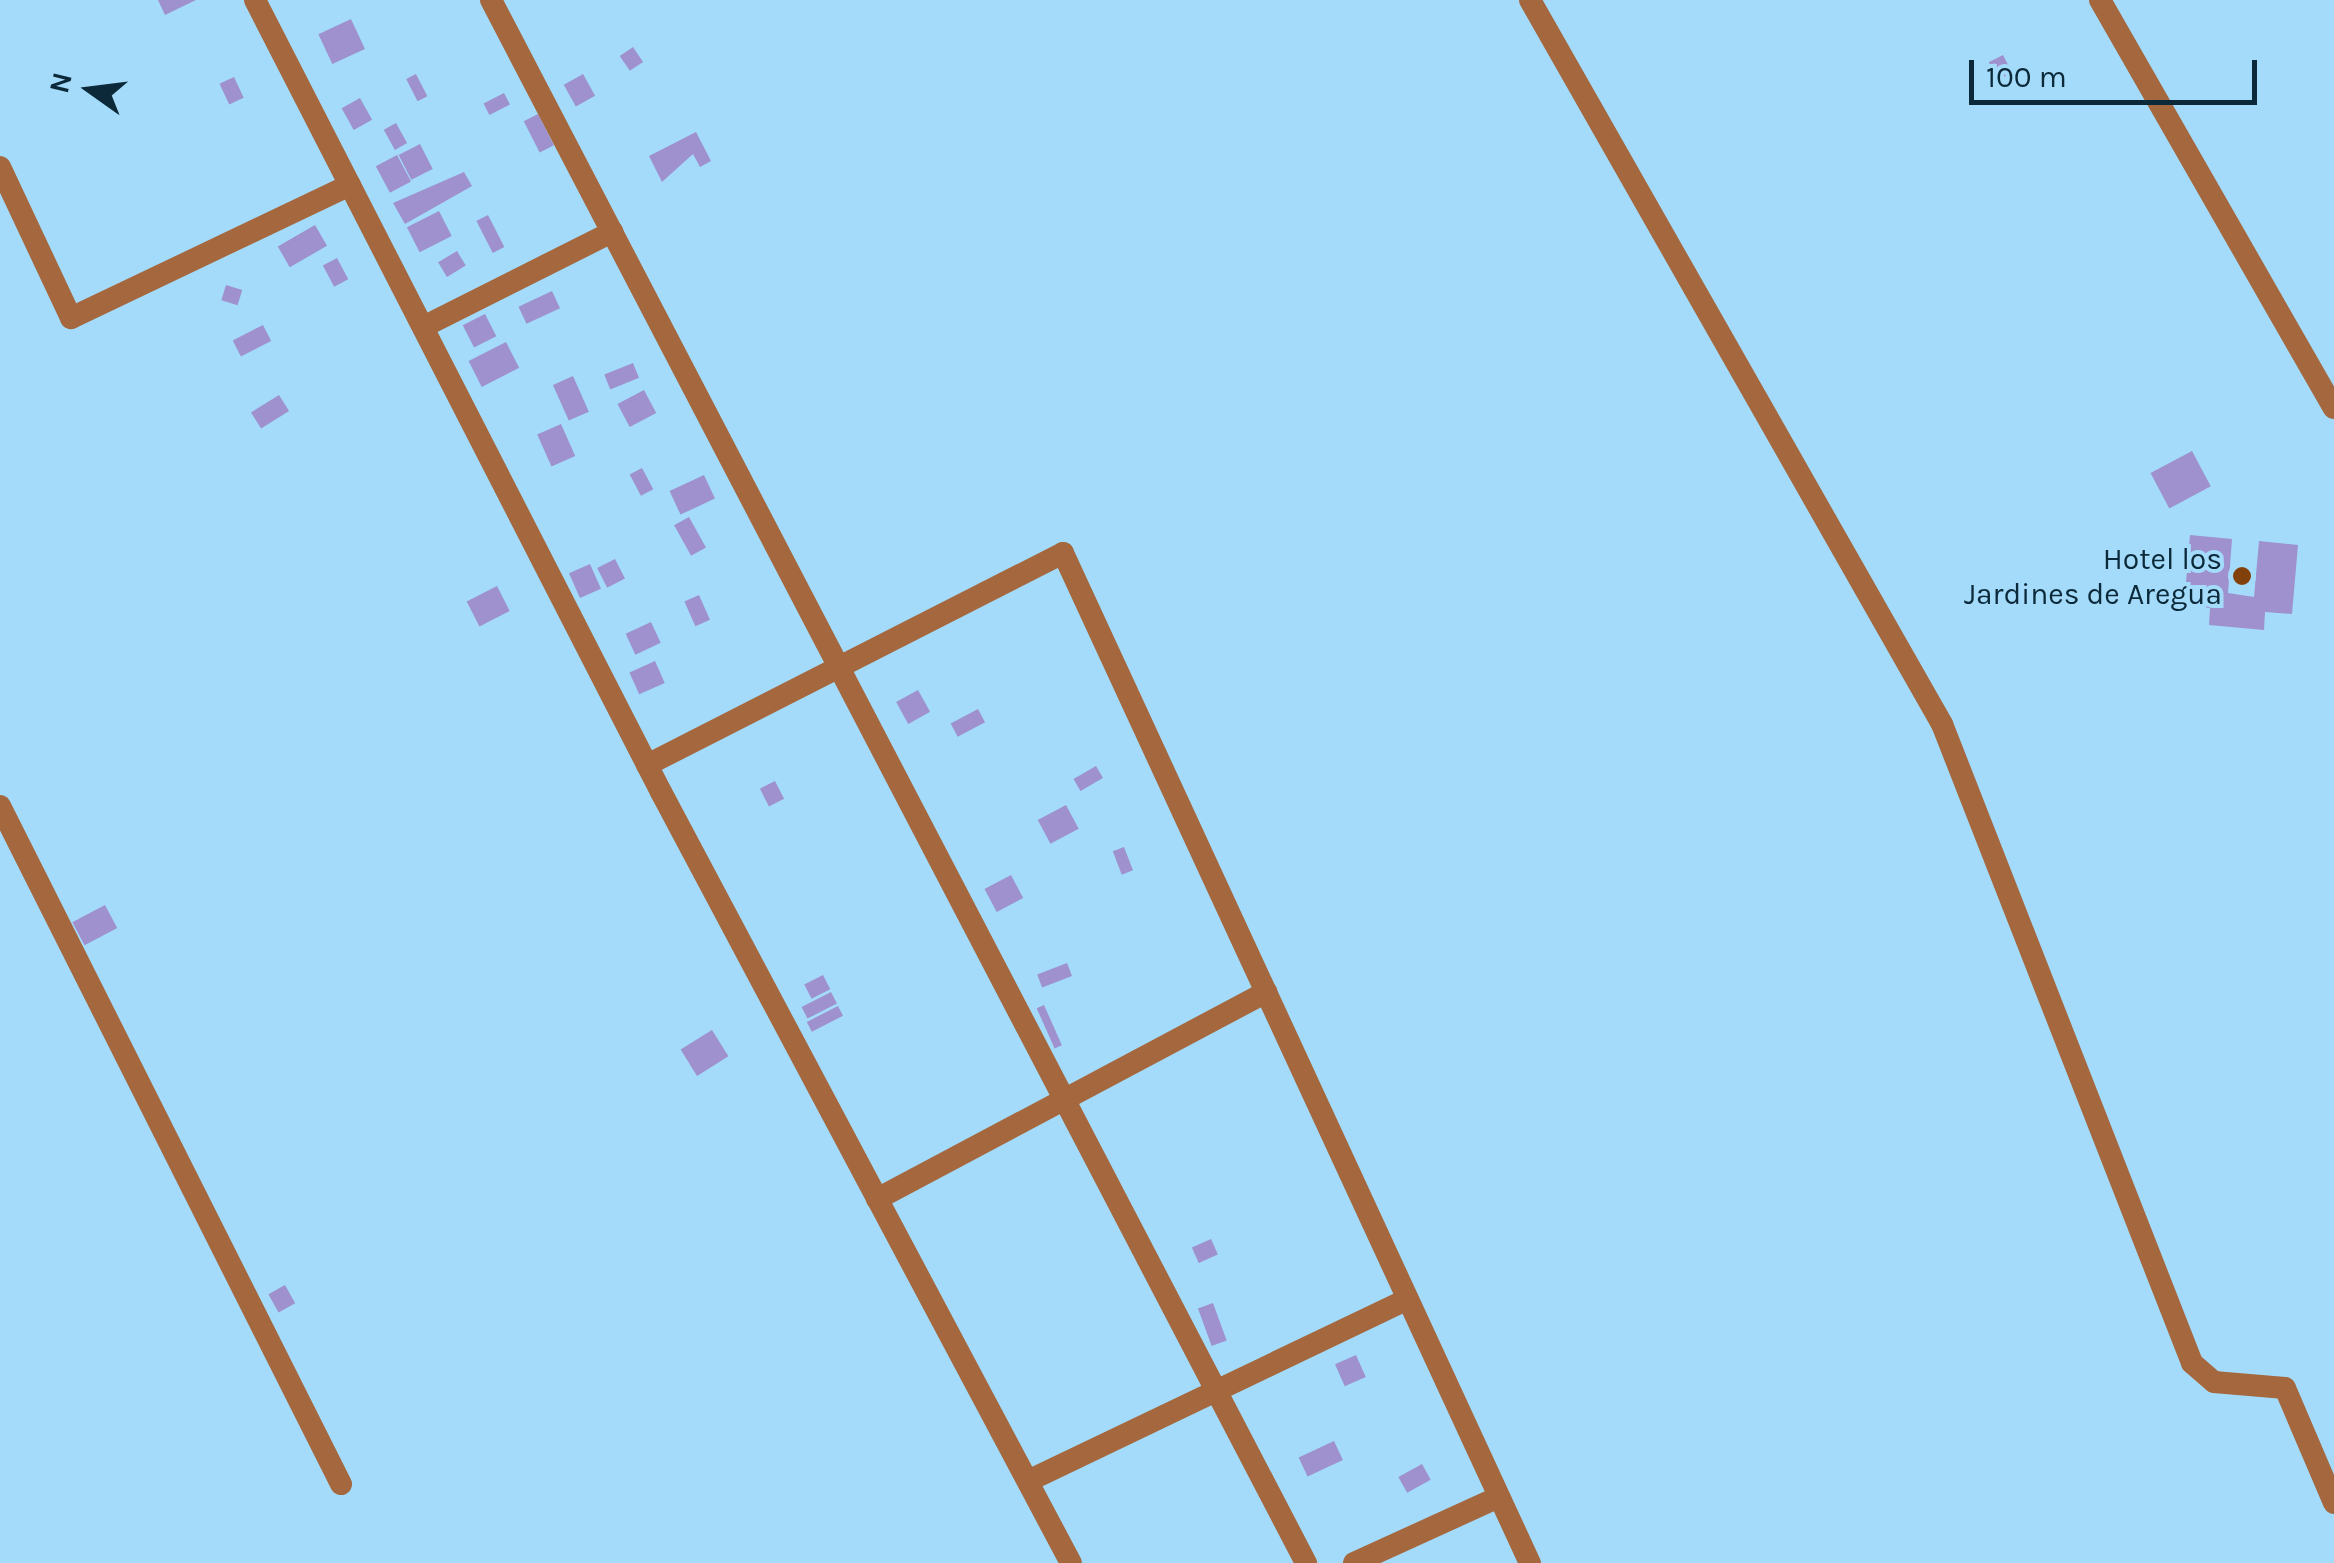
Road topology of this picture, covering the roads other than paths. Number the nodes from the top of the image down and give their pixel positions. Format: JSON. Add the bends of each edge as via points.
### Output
{"nodes":[{"id":1,"x":255,"y":0,"type":"edge"},
{"id":2,"x":491,"y":0,"type":"edge"},
{"id":3,"x":1530,"y":0,"type":"edge"},
{"id":4,"x":2100,"y":0,"type":"edge"},
{"id":5,"x":0,"y":168,"type":"edge"},
{"id":6,"x":350,"y":184,"type":"junction"},
{"id":7,"x":612,"y":232,"type":"junction"},
{"id":8,"x":422,"y":327,"type":"junction"},
{"id":9,"x":2334,"y":408,"type":"edge"},
{"id":10,"x":838,"y":666,"type":"junction"},
{"id":11,"x":647,"y":764,"type":"junction"},
{"id":12,"x":0,"y":806,"type":"edge"},
{"id":13,"x":1266,"y":992,"type":"junction"},
{"id":14,"x":1064,"y":1099,"type":"junction"},
{"id":15,"x":877,"y":1199,"type":"junction"},
{"id":16,"x":1408,"y":1299,"type":"junction"},
{"id":17,"x":1216,"y":1391,"type":"junction"},
{"id":18,"x":1028,"y":1482,"type":"junction"},
{"id":19,"x":341,"y":1484,"type":"dead end"},
{"id":20,"x":1500,"y":1497,"type":"junction"},
{"id":21,"x":2334,"y":1503,"type":"edge"},
{"id":22,"x":1071,"y":1563,"type":"edge"},
{"id":23,"x":1306,"y":1563,"type":"edge"},
{"id":24,"x":1354,"y":1563,"type":"edge"},
{"id":25,"x":1530,"y":1563,"type":"edge"}],
"edges":[{"from":1,"to":6,"type":"street"},
{"from":2,"to":7,"type":"street"},
{"from":3,"to":21,"type":"street","via":[[1656,209],[1942,724],[2192,1363],[2214,1382],[2284,1388]]},
{"from":4,"to":9,"type":"street"},
{"from":5,"to":6,"type":"street","via":[[71,318]]},
{"from":6,"to":8,"type":"street"},
{"from":7,"to":8,"type":"street"},
{"from":7,"to":10,"type":"street"},
{"from":8,"to":11,"type":"street"},
{"from":10,"to":11,"type":"street"},
{"from":10,"to":13,"type":"street","via":[[1063,553]]},
{"from":10,"to":14,"type":"street"},
{"from":11,"to":15,"type":"street"},
{"from":12,"to":19,"type":"street"},
{"from":13,"to":14,"type":"street"},
{"from":13,"to":16,"type":"street"},
{"from":14,"to":15,"type":"street"},
{"from":14,"to":17,"type":"street"},
{"from":15,"to":18,"type":"street"},
{"from":16,"to":17,"type":"street"},
{"from":16,"to":20,"type":"street"},
{"from":17,"to":18,"type":"street"},
{"from":17,"to":23,"type":"street"},
{"from":18,"to":22,"type":"street"},
{"from":20,"to":24,"type":"street"},
{"from":20,"to":25,"type":"street"}]}
